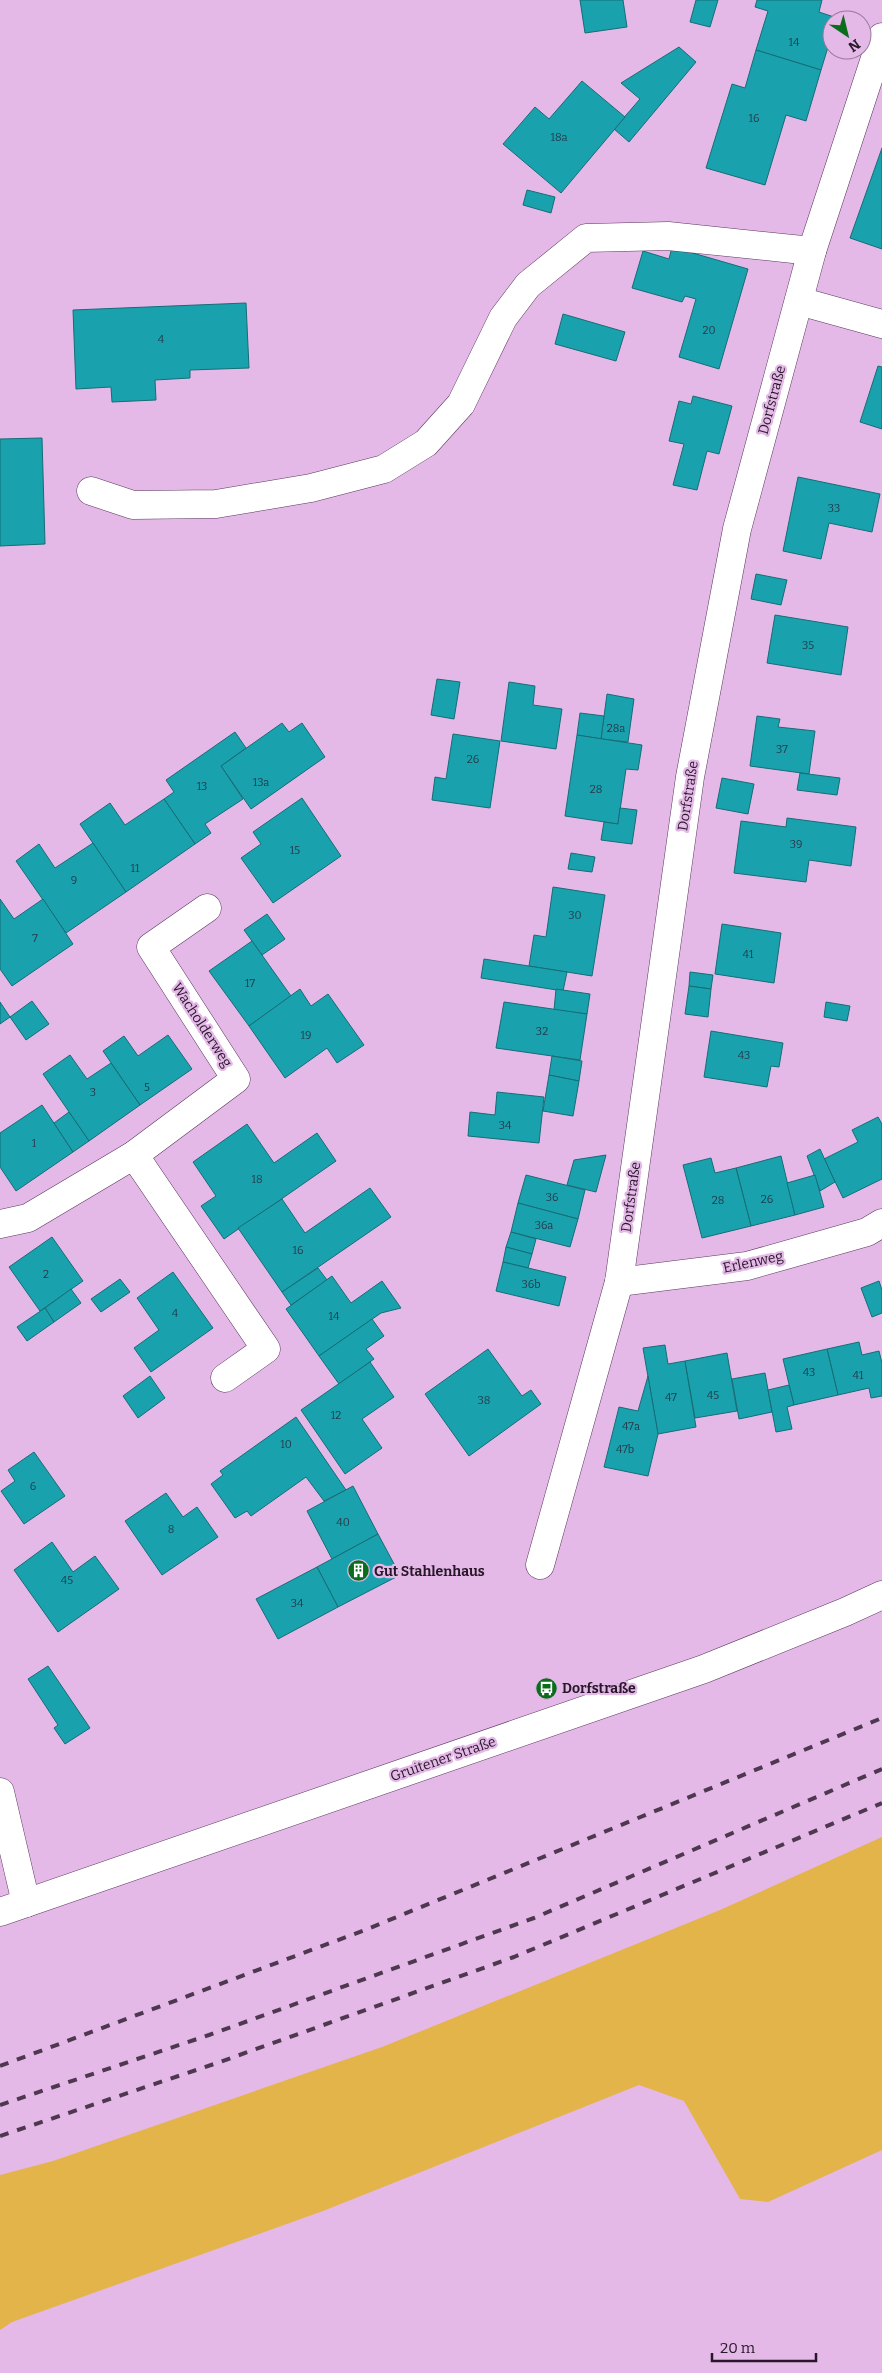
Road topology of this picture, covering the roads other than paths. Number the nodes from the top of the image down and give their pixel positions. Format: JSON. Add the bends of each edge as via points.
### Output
{"nodes":[{"id":1,"x":882,"y":37,"type":"edge"},
{"id":2,"x":812,"y":251,"type":"junction"},
{"id":3,"x":799,"y":301,"type":"junction"},
{"id":4,"x":882,"y":324,"type":"edge"},
{"id":5,"x":91,"y":492,"type":"dead end"},
{"id":6,"x":207,"y":908,"type":"dead end"},
{"id":7,"x":134,"y":1155,"type":"junction"},
{"id":8,"x":882,"y":1222,"type":"edge"},
{"id":9,"x":0,"y":1224,"type":"edge"},
{"id":10,"x":619,"y":1282,"type":"junction"},
{"id":11,"x":225,"y":1378,"type":"dead end"},
{"id":12,"x":540,"y":1565,"type":"dead end"},
{"id":13,"x":882,"y":1595,"type":"edge"},
{"id":14,"x":0,"y":1792,"type":"edge"},
{"id":15,"x":26,"y":1903,"type":"junction"},
{"id":16,"x":0,"y":1912,"type":"edge"}],
"edges":[{"from":1,"to":2,"type":"street","name":"Dorfstraße"},
{"from":2,"to":3,"type":"street","name":"Dorfstraße"},
{"from":2,"to":5,"type":"street","via":[[668,236],[586,238],[528,285],[503,318],[461,404],[426,443],[384,469],[311,488],[216,504],[132,504]]},
{"from":3,"to":4,"type":"street"},
{"from":3,"to":10,"type":"street","name":"Dorfstraße","via":[[737,529],[690,777]]},
{"from":6,"to":7,"type":"street","name":"Wacholderweg","via":[[151,946],[236,1079]]},
{"from":7,"to":9,"type":"street","name":"Wacholderweg","via":[[28,1218]]},
{"from":7,"to":11,"type":"street","via":[[266,1349]]},
{"from":8,"to":10,"type":"street","name":"Erlenweg","via":[[867,1232],[747,1266]]},
{"from":10,"to":12,"type":"street","name":"Dorfstraße"},
{"from":13,"to":15,"type":"street","name":"Gruitener Straße","via":[[704,1669]]},
{"from":14,"to":15,"type":"street"},
{"from":15,"to":16,"type":"street","name":"Gruitener Straße"}]}
